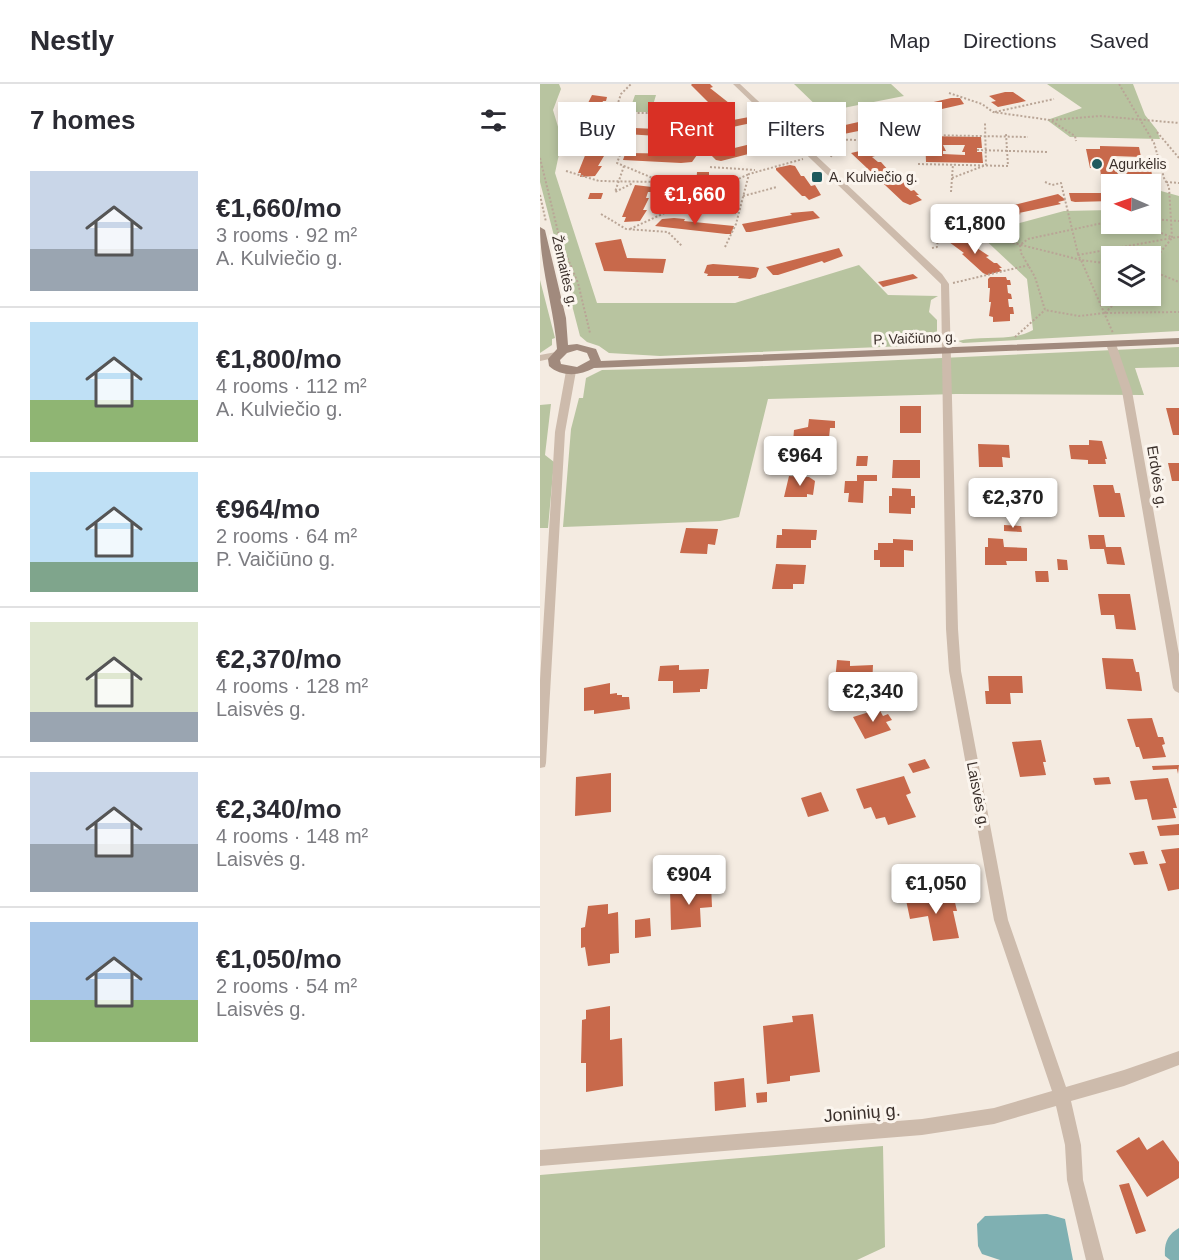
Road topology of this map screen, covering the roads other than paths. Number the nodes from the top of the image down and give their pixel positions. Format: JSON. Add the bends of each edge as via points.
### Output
{"nodes":[{"id":1,"x":736,"y":84,"type":"edge"},
{"id":2,"x":540,"y":230,"type":"edge"},
{"id":3,"x":560,"y":318,"type":"junction"},
{"id":4,"x":1112,"y":338,"type":"junction"},
{"id":5,"x":1179,"y":341,"type":"edge"},
{"id":6,"x":577,"y":347,"type":"junction"},
{"id":7,"x":948,"y":352,"type":"junction"},
{"id":8,"x":558,"y":357,"type":"junction"},
{"id":9,"x":540,"y":358,"type":"edge"},
{"id":10,"x":594,"y":360,"type":"junction"},
{"id":11,"x":540,"y":365,"type":"edge"},
{"id":12,"x":571,"y":371,"type":"junction"},
{"id":13,"x":1179,"y":688,"type":"edge"},
{"id":14,"x":540,"y":763,"type":"edge"},
{"id":15,"x":1179,"y":1058,"type":"edge"},
{"id":16,"x":1062,"y":1097,"type":"junction"},
{"id":17,"x":540,"y":1158,"type":"edge"},
{"id":18,"x":1095,"y":1260,"type":"edge"}],
"edges":[{"from":1,"to":7,"type":"street","via":[[939,276],[945,284]]},
{"from":2,"to":3,"type":"main road","name":"Žemaitės g."},
{"from":3,"to":6,"type":"main road","name":"Žemaitės g."},
{"from":3,"to":8,"type":"main road","name":"Žemaitės g."},
{"from":4,"to":5,"type":"main road","name":"P. Vaičiūno g."},
{"from":4,"to":7,"type":"main road","name":"P. Vaičiūno g."},
{"from":4,"to":13,"type":"street","name":"Erdvės g.","via":[[1127,392]]},
{"from":6,"to":8,"type":"main road"},
{"from":6,"to":10,"type":"main road","via":[[592,351]]},
{"from":7,"to":10,"type":"main road","name":"P. Vaičiūno g.","via":[[652,362]]},
{"from":7,"to":16,"type":"street","name":"Laisvės g.","via":[[955,670],[1001,920]]},
{"from":8,"to":9,"type":"street"},
{"from":8,"to":11,"type":"street"},
{"from":8,"to":12,"type":"main road"},
{"from":10,"to":12,"type":"main road"},
{"from":12,"to":14,"type":"street","via":[[560,432]]},
{"from":15,"to":16,"type":"street","name":"Joninių g."},
{"from":16,"to":17,"type":"street","name":"Joninių g.","via":[[994,1116],[921,1127]]},
{"from":16,"to":18,"type":"street","name":"Laisvės g.","via":[[1073,1145],[1075,1180]]}]}
